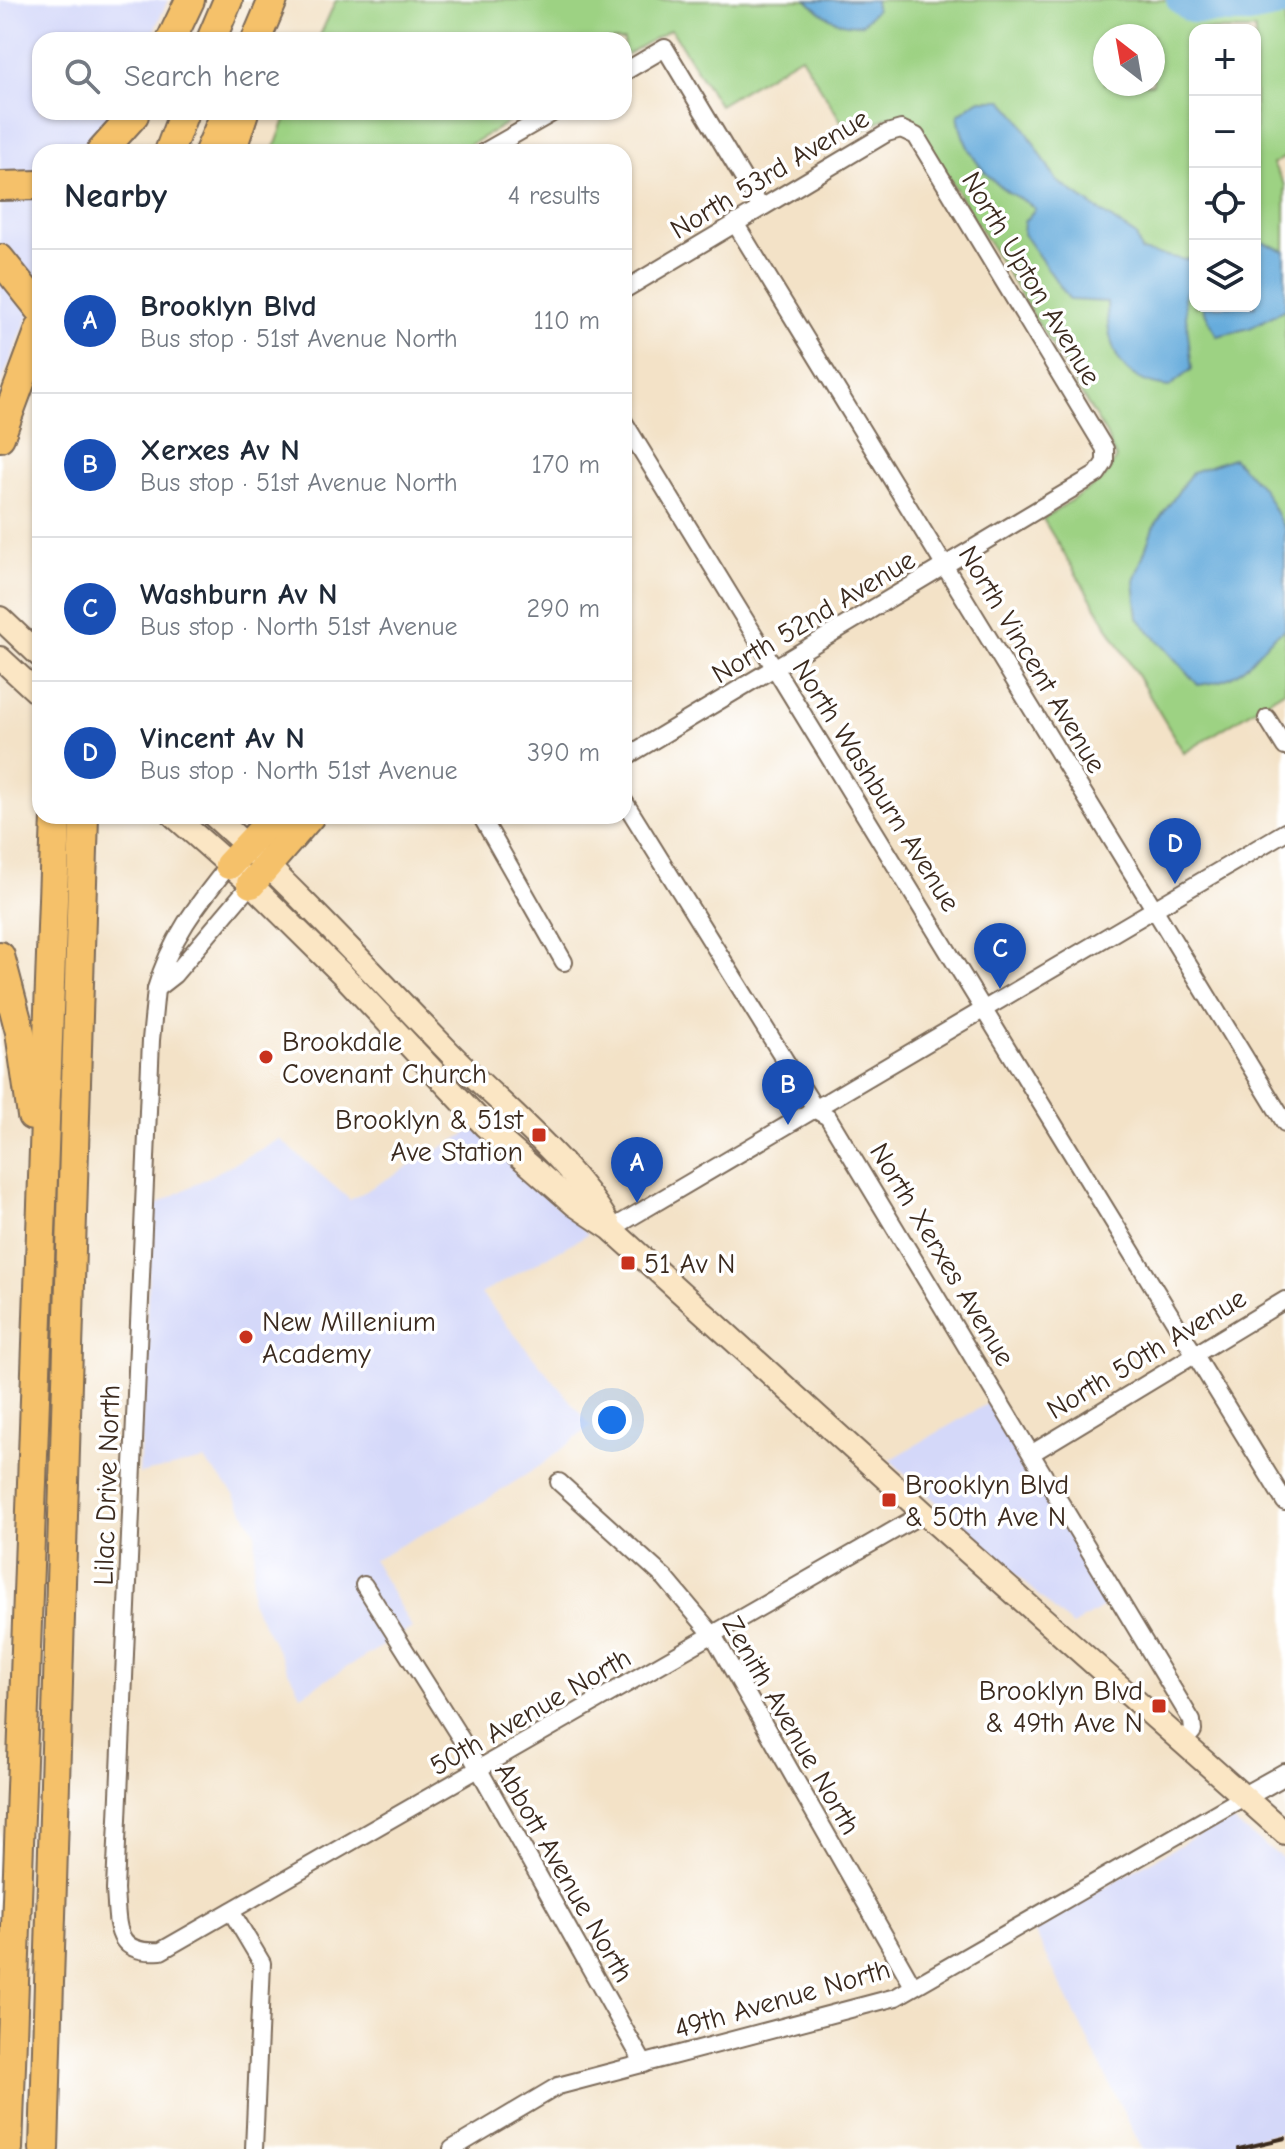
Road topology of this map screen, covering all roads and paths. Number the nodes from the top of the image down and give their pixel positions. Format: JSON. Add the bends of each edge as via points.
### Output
{"nodes":[{"id":1,"x":190,"y":0,"type":"edge"},
{"id":2,"x":228,"y":0,"type":"edge"},
{"id":3,"x":273,"y":0,"type":"edge"},
{"id":4,"x":279,"y":0,"type":"edge"},
{"id":5,"x":175,"y":32,"type":"edge"},
{"id":6,"x":214,"y":32,"type":"edge"},
{"id":7,"x":259,"y":32,"type":"edge"},
{"id":8,"x":269,"y":32,"type":"edge"},
{"id":9,"x":632,"y":67,"type":"edge"},
{"id":10,"x":130,"y":120,"type":"edge"},
{"id":11,"x":132,"y":120,"type":"edge"},
{"id":12,"x":181,"y":120,"type":"edge"},
{"id":13,"x":223,"y":120,"type":"edge"},
{"id":14,"x":241,"y":120,"type":"edge"},
{"id":15,"x":540,"y":120,"type":"edge"},
{"id":16,"x":901,"y":129,"type":"joint"},
{"id":17,"x":108,"y":144,"type":"edge"},
{"id":18,"x":120,"y":144,"type":"edge"},
{"id":19,"x":172,"y":144,"type":"edge"},
{"id":20,"x":212,"y":144,"type":"edge"},
{"id":21,"x":234,"y":144,"type":"edge"},
{"id":22,"x":498,"y":144,"type":"edge"},
{"id":23,"x":32,"y":185,"type":"edge"},
{"id":24,"x":0,"y":186,"type":"edge"},
{"id":25,"x":761,"y":208,"type":"junction"},
{"id":26,"x":735,"y":223,"type":"junction"},
{"id":27,"x":0,"y":259,"type":"edge"},
{"id":28,"x":632,"y":285,"type":"edge"},
{"id":29,"x":32,"y":299,"type":"edge"},
{"id":30,"x":32,"y":351,"type":"edge"},
{"id":31,"x":632,"y":435,"type":"edge"},
{"id":32,"x":0,"y":437,"type":"edge"},
{"id":33,"x":1105,"y":462,"type":"joint"},
{"id":34,"x":946,"y":566,"type":"junction"},
{"id":35,"x":0,"y":618,"type":"edge"},
{"id":36,"x":32,"y":649,"type":"edge"},
{"id":37,"x":0,"y":658,"type":"edge"},
{"id":38,"x":775,"y":668,"type":"junction"},
{"id":39,"x":32,"y":687,"type":"edge"},
{"id":40,"x":1267,"y":718,"type":"dead end"},
{"id":41,"x":1285,"y":747,"type":"edge"},
{"id":42,"x":632,"y":753,"type":"edge"},
{"id":43,"x":632,"y":814,"type":"edge"},
{"id":44,"x":56,"y":824,"type":"edge"},
{"id":45,"x":84,"y":824,"type":"edge"},
{"id":46,"x":187,"y":824,"type":"edge"},
{"id":47,"x":219,"y":824,"type":"edge"},
{"id":48,"x":267,"y":824,"type":"edge"},
{"id":49,"x":303,"y":824,"type":"edge"},
{"id":50,"x":486,"y":824,"type":"edge"},
{"id":51,"x":1285,"y":832,"type":"edge"},
{"id":52,"x":238,"y":855,"type":"junction"},
{"id":53,"x":260,"y":874,"type":"junction"},
{"id":54,"x":1153,"y":910,"type":"junction"},
{"id":55,"x":0,"y":956,"type":"edge"},
{"id":56,"x":564,"y":962,"type":"dead end"},
{"id":57,"x":156,"y":989,"type":"junction"},
{"id":58,"x":985,"y":1010,"type":"junction"},
{"id":59,"x":816,"y":1110,"type":"junction"},
{"id":60,"x":1285,"y":1123,"type":"edge"},
{"id":61,"x":611,"y":1229,"type":"junction"},
{"id":62,"x":40,"y":1240,"type":"junction"},
{"id":63,"x":1285,"y":1300,"type":"edge"},
{"id":64,"x":1194,"y":1355,"type":"junction"},
{"id":65,"x":1034,"y":1452,"type":"junction"},
{"id":66,"x":559,"y":1482,"type":"dead end"},
{"id":67,"x":1285,"y":1502,"type":"edge"},
{"id":68,"x":924,"y":1513,"type":"junction"},
{"id":69,"x":364,"y":1585,"type":"dead end"},
{"id":70,"x":713,"y":1635,"type":"junction"},
{"id":71,"x":1182,"y":1744,"type":"junction"},
{"id":72,"x":477,"y":1771,"type":"junction"},
{"id":73,"x":1285,"y":1774,"type":"edge"},
{"id":74,"x":1242,"y":1798,"type":"junction"},
{"id":75,"x":1285,"y":1833,"type":"edge"},
{"id":76,"x":231,"y":1911,"type":"junction"},
{"id":77,"x":161,"y":1951,"type":"joint"},
{"id":78,"x":50,"y":1957,"type":"junction"},
{"id":79,"x":913,"y":1986,"type":"junction"},
{"id":80,"x":644,"y":2064,"type":"junction"},
{"id":81,"x":6,"y":2142,"type":"edge"},
{"id":82,"x":44,"y":2149,"type":"edge"},
{"id":83,"x":60,"y":2149,"type":"edge"},
{"id":84,"x":254,"y":2149,"type":"edge"},
{"id":85,"x":452,"y":2149,"type":"edge"}],
"edges":[{"from":1,"to":5,"type":"highway"},
{"from":2,"to":6,"type":"highway"},
{"from":3,"to":7,"type":"highway"},
{"from":4,"to":8,"type":"highway"},
{"from":9,"to":25,"type":"street","via":[[665,48]]},
{"from":10,"to":17,"type":"highway"},
{"from":11,"to":18,"type":"highway"},
{"from":12,"to":19,"type":"highway"},
{"from":13,"to":20,"type":"highway"},
{"from":14,"to":21,"type":"highway"},
{"from":15,"to":22,"type":"street"},
{"from":16,"to":25,"type":"street","name":"North 53rd Avenue"},
{"from":16,"to":33,"type":"street","name":"North Upton Avenue","via":[[916,136],[1105,449]]},
{"from":23,"to":24,"type":"highway"},
{"from":25,"to":26,"type":"street","name":"North 53rd Avenue"},
{"from":26,"to":28,"type":"street","name":"North 53rd Avenue"},
{"from":26,"to":34,"type":"street","name":"North Vincent Avenue"},
{"from":27,"to":29,"type":"highway"},
{"from":30,"to":32,"type":"highway"},
{"from":31,"to":38,"type":"street","name":"North Washburn Avenue"},
{"from":33,"to":34,"type":"street","name":"North 52nd Avenue","via":[[1097,474]]},
{"from":34,"to":38,"type":"street","name":"North 52nd Avenue"},
{"from":34,"to":54,"type":"street","name":"North Vincent Avenue"},
{"from":35,"to":36,"type":"main road"},
{"from":37,"to":39,"type":"main road"},
{"from":38,"to":42,"type":"street","name":"North 52nd Avenue"},
{"from":38,"to":58,"type":"street","name":"North Washburn Avenue"},
{"from":40,"to":41,"type":"street"},
{"from":43,"to":59,"type":"street","name":"North Xerxes Avenue"},
{"from":44,"to":62,"type":"highway"},
{"from":45,"to":78,"type":"highway"},
{"from":46,"to":52,"type":"main road"},
{"from":47,"to":52,"type":"main road"},
{"from":48,"to":52,"type":"highway"},
{"from":49,"to":53,"type":"highway"},
{"from":50,"to":56,"type":"street"},
{"from":51,"to":54,"type":"street"},
{"from":52,"to":53,"type":"main road"},
{"from":52,"to":57,"type":"street","name":"Lilac Drive North","via":[[185,918]]},
{"from":53,"to":57,"type":"street"},
{"from":53,"to":61,"type":"main road","via":[[485,1126],[575,1205]]},
{"from":54,"to":58,"type":"street"},
{"from":54,"to":60,"type":"street","name":"North Vincent Avenue"},
{"from":55,"to":62,"type":"highway","via":[[28,1074]]},
{"from":57,"to":77,"type":"street","name":"Lilac Drive North","via":[[115,1890],[118,1934],[143,1952]]},
{"from":58,"to":59,"type":"street"},
{"from":58,"to":64,"type":"street","name":"North Washburn Avenue"},
{"from":59,"to":61,"type":"street"},
{"from":59,"to":65,"type":"street","name":"North Xerxes Avenue","via":[[828,1117]]},
{"from":61,"to":68,"type":"main road"},
{"from":62,"to":81,"type":"highway"},
{"from":63,"to":64,"type":"street","name":"North 50th Avenue"},
{"from":64,"to":65,"type":"street","name":"North 50th Avenue"},
{"from":64,"to":67,"type":"street","name":"North Washburn Avenue"},
{"from":65,"to":71,"type":"street","name":"North Xerxes Avenue","via":[[1192,1721],[1193,1731]]},
{"from":66,"to":70,"type":"street","name":"Zenith Avenue North","via":[[665,1578]]},
{"from":68,"to":70,"type":"street","name":"50th Avenue North"},
{"from":68,"to":71,"type":"main road"},
{"from":69,"to":72,"type":"street","name":"Abbott Avenue North"},
{"from":70,"to":72,"type":"street","name":"50th Avenue North"},
{"from":70,"to":79,"type":"street","name":"Zenith Avenue North"},
{"from":71,"to":74,"type":"main road"},
{"from":72,"to":76,"type":"street","name":"50th Avenue North"},
{"from":72,"to":80,"type":"street","name":"Abbott Avenue North"},
{"from":73,"to":74,"type":"street"},
{"from":74,"to":75,"type":"main road"},
{"from":74,"to":79,"type":"street","name":"49th Avenue North"},
{"from":76,"to":77,"type":"street","name":"50th Avenue North"},
{"from":76,"to":84,"type":"street","via":[[262,1963]]},
{"from":78,"to":82,"type":"highway"},
{"from":78,"to":83,"type":"highway"},
{"from":79,"to":80,"type":"street","name":"49th Avenue North","via":[[896,1997]]},
{"from":80,"to":85,"type":"street","name":"49th Avenue North","via":[[558,2086]]}]}
